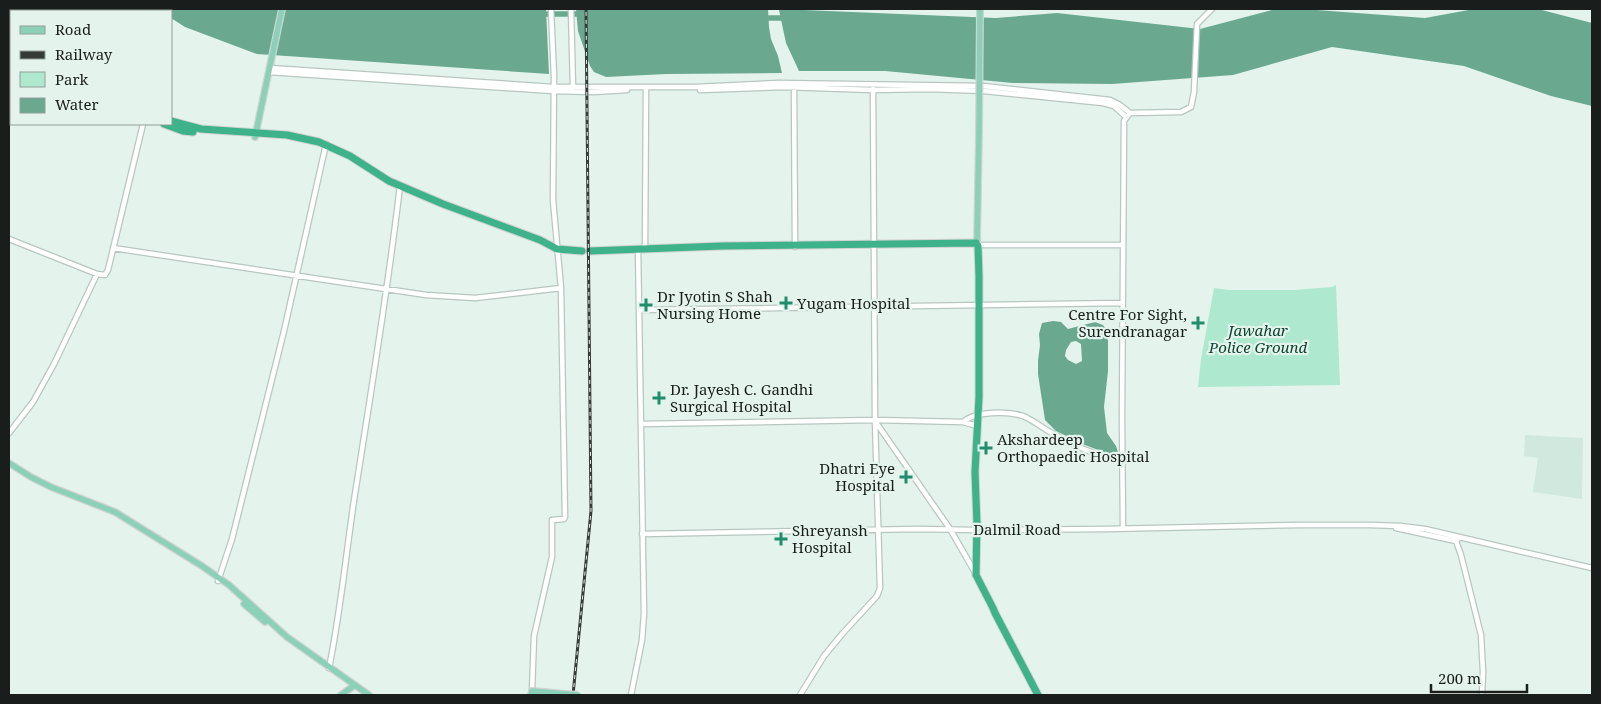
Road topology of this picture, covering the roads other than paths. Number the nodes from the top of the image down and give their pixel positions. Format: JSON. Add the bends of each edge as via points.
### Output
{"nodes":[{"id":1,"x":282,"y":9,"type":"edge"},
{"id":2,"x":551,"y":9,"type":"edge"},
{"id":3,"x":571,"y":9,"type":"edge"},
{"id":4,"x":980,"y":9,"type":"edge"},
{"id":5,"x":1212,"y":9,"type":"edge"},
{"id":6,"x":269,"y":70,"type":"junction"},
{"id":7,"x":794,"y":86,"type":"junction"},
{"id":8,"x":873,"y":87,"type":"junction"},
{"id":9,"x":553,"y":89,"type":"junction"},
{"id":10,"x":646,"y":89,"type":"junction"},
{"id":11,"x":572,"y":90,"type":"junction"},
{"id":12,"x":1128,"y":115,"type":"junction"},
{"id":13,"x":172,"y":122,"type":"edge"},
{"id":14,"x":143,"y":125,"type":"edge"},
{"id":15,"x":167,"y":125,"type":"edge"},
{"id":16,"x":256,"y":135,"type":"junction"},
{"id":17,"x":325,"y":146,"type":"junction"},
{"id":18,"x":400,"y":188,"type":"junction"},
{"id":19,"x":9,"y":239,"type":"edge"},
{"id":20,"x":977,"y":244,"type":"junction"},
{"id":21,"x":1123,"y":245,"type":"junction"},
{"id":22,"x":874,"y":246,"type":"junction"},
{"id":23,"x":795,"y":247,"type":"junction"},
{"id":24,"x":113,"y":248,"type":"junction"},
{"id":25,"x":557,"y":249,"type":"junction"},
{"id":26,"x":641,"y":249,"type":"junction"},
{"id":27,"x":582,"y":251,"type":"dead end"},
{"id":28,"x":590,"y":251,"type":"dead end"},
{"id":29,"x":97,"y":274,"type":"junction"},
{"id":30,"x":297,"y":276,"type":"junction"},
{"id":31,"x":561,"y":288,"type":"junction"},
{"id":32,"x":386,"y":290,"type":"junction"},
{"id":33,"x":1122,"y":303,"type":"junction"},
{"id":34,"x":874,"y":306,"type":"junction"},
{"id":35,"x":977,"y":306,"type":"junction"},
{"id":36,"x":639,"y":310,"type":"junction"},
{"id":37,"x":977,"y":414,"type":"junction"},
{"id":38,"x":874,"y":420,"type":"junction"},
{"id":39,"x":963,"y":422,"type":"junction"},
{"id":40,"x":641,"y":424,"type":"junction"},
{"id":41,"x":977,"y":426,"type":"junction"},
{"id":42,"x":9,"y":433,"type":"edge"},
{"id":43,"x":1122,"y":461,"type":"junction"},
{"id":44,"x":9,"y":463,"type":"edge"},
{"id":45,"x":9,"y":467,"type":"edge"},
{"id":46,"x":976,"y":527,"type":"junction"},
{"id":47,"x":1123,"y":528,"type":"junction"},
{"id":48,"x":877,"y":529,"type":"junction"},
{"id":49,"x":950,"y":529,"type":"junction"},
{"id":50,"x":642,"y":534,"type":"junction"},
{"id":51,"x":1457,"y":539,"type":"junction"},
{"id":52,"x":1592,"y":568,"type":"edge"},
{"id":53,"x":976,"y":575,"type":"junction"},
{"id":54,"x":219,"y":580,"type":"junction"},
{"id":55,"x":330,"y":668,"type":"junction"},
{"id":56,"x":353,"y":686,"type":"junction"},
{"id":57,"x":531,"y":693,"type":"edge"},
{"id":58,"x":341,"y":695,"type":"edge"},
{"id":59,"x":363,"y":695,"type":"edge"},
{"id":60,"x":369,"y":695,"type":"edge"},
{"id":61,"x":578,"y":695,"type":"edge"},
{"id":62,"x":631,"y":695,"type":"edge"},
{"id":63,"x":800,"y":695,"type":"edge"},
{"id":64,"x":1040,"y":695,"type":"edge"},
{"id":65,"x":1482,"y":695,"type":"edge"}],
"edges":[{"from":1,"to":6,"type":"main road"},
{"from":2,"to":9,"type":"street"},
{"from":3,"to":11,"type":"street"},
{"from":4,"to":20,"type":"main road","bridge":true},
{"from":5,"to":12,"type":"street","via":[[1197,24],[1191,107],[1176,113]]},
{"from":6,"to":9,"type":"street"},
{"from":6,"to":16,"type":"main road"},
{"from":7,"to":8,"type":"street"},
{"from":7,"to":10,"type":"street"},
{"from":7,"to":23,"type":"street"},
{"from":8,"to":12,"type":"street","via":[[984,91],[1103,103]]},
{"from":8,"to":22,"type":"street"},
{"from":9,"to":11,"type":"street"},
{"from":9,"to":25,"type":"street","via":[[552,200]]},
{"from":10,"to":11,"type":"street"},
{"from":10,"to":26,"type":"street"},
{"from":12,"to":21,"type":"street","via":[[1124,121],[1123,145]]},
{"from":13,"to":16,"type":"highway"},
{"from":14,"to":24,"type":"street"},
{"from":15,"to":16,"type":"highway","via":[[211,135]]},
{"from":16,"to":17,"type":"highway"},
{"from":17,"to":18,"type":"highway","via":[[389,186]]},
{"from":17,"to":30,"type":"street"},
{"from":18,"to":25,"type":"highway"},
{"from":18,"to":32,"type":"street"},
{"from":19,"to":29,"type":"street"},
{"from":20,"to":21,"type":"street"},
{"from":20,"to":22,"type":"highway"},
{"from":20,"to":35,"type":"highway"},
{"from":21,"to":33,"type":"street"},
{"from":22,"to":23,"type":"highway"},
{"from":22,"to":34,"type":"street"},
{"from":23,"to":26,"type":"highway"},
{"from":24,"to":29,"type":"street","via":[[107,272],[102,276]]},
{"from":24,"to":30,"type":"street"},
{"from":25,"to":27,"type":"highway"},
{"from":25,"to":31,"type":"street"},
{"from":26,"to":28,"type":"highway"},
{"from":26,"to":36,"type":"street"},
{"from":29,"to":42,"type":"street","via":[[33,402]]},
{"from":30,"to":32,"type":"street"},
{"from":30,"to":54,"type":"street"},
{"from":31,"to":32,"type":"street","via":[[475,298]]},
{"from":31,"to":57,"type":"street","via":[[564,519],[552,520],[552,557],[534,636]]},
{"from":32,"to":55,"type":"street"},
{"from":33,"to":35,"type":"street"},
{"from":33,"to":43,"type":"street"},
{"from":34,"to":35,"type":"street"},
{"from":34,"to":36,"type":"street"},
{"from":34,"to":38,"type":"street"},
{"from":35,"to":37,"type":"highway"},
{"from":36,"to":40,"type":"street"},
{"from":37,"to":39,"type":"street"},
{"from":37,"to":41,"type":"highway"},
{"from":37,"to":43,"type":"street","via":[[1023,416],[1065,440],[1106,458]]},
{"from":38,"to":39,"type":"street"},
{"from":38,"to":40,"type":"street"},
{"from":38,"to":48,"type":"street"},
{"from":38,"to":49,"type":"street"},
{"from":39,"to":41,"type":"street"},
{"from":40,"to":50,"type":"street"},
{"from":41,"to":46,"type":"highway"},
{"from":43,"to":47,"type":"street"},
{"from":44,"to":54,"type":"main road","via":[[31,478],[122,516]]},
{"from":45,"to":54,"type":"main road","via":[[47,490],[121,520]]},
{"from":46,"to":47,"type":"street","name":"Dalmil Road"},
{"from":46,"to":49,"type":"street","name":"Dalmil Road"},
{"from":46,"to":53,"type":"highway"},
{"from":47,"to":51,"type":"street","name":"Dalmil Road","via":[[1370,525],[1425,530]]},
{"from":48,"to":49,"type":"street","name":"Dalmil Road"},
{"from":48,"to":50,"type":"street","name":"Dalmil Road"},
{"from":48,"to":63,"type":"street","via":[[879,593],[824,656]]},
{"from":49,"to":53,"type":"street"},
{"from":50,"to":62,"type":"street","via":[[642,640]]},
{"from":51,"to":52,"type":"street","name":"Dalmil Road","via":[[1494,544]]},
{"from":51,"to":65,"type":"street","via":[[1481,635]]},
{"from":53,"to":64,"type":"highway"},
{"from":54,"to":55,"type":"main road"},
{"from":54,"to":56,"type":"main road","via":[[277,633]]},
{"from":55,"to":56,"type":"main road"},
{"from":56,"to":58,"type":"main road"},
{"from":56,"to":59,"type":"main road"},
{"from":56,"to":60,"type":"main road"},
{"from":57,"to":61,"type":"main road","bridge":true}]}
